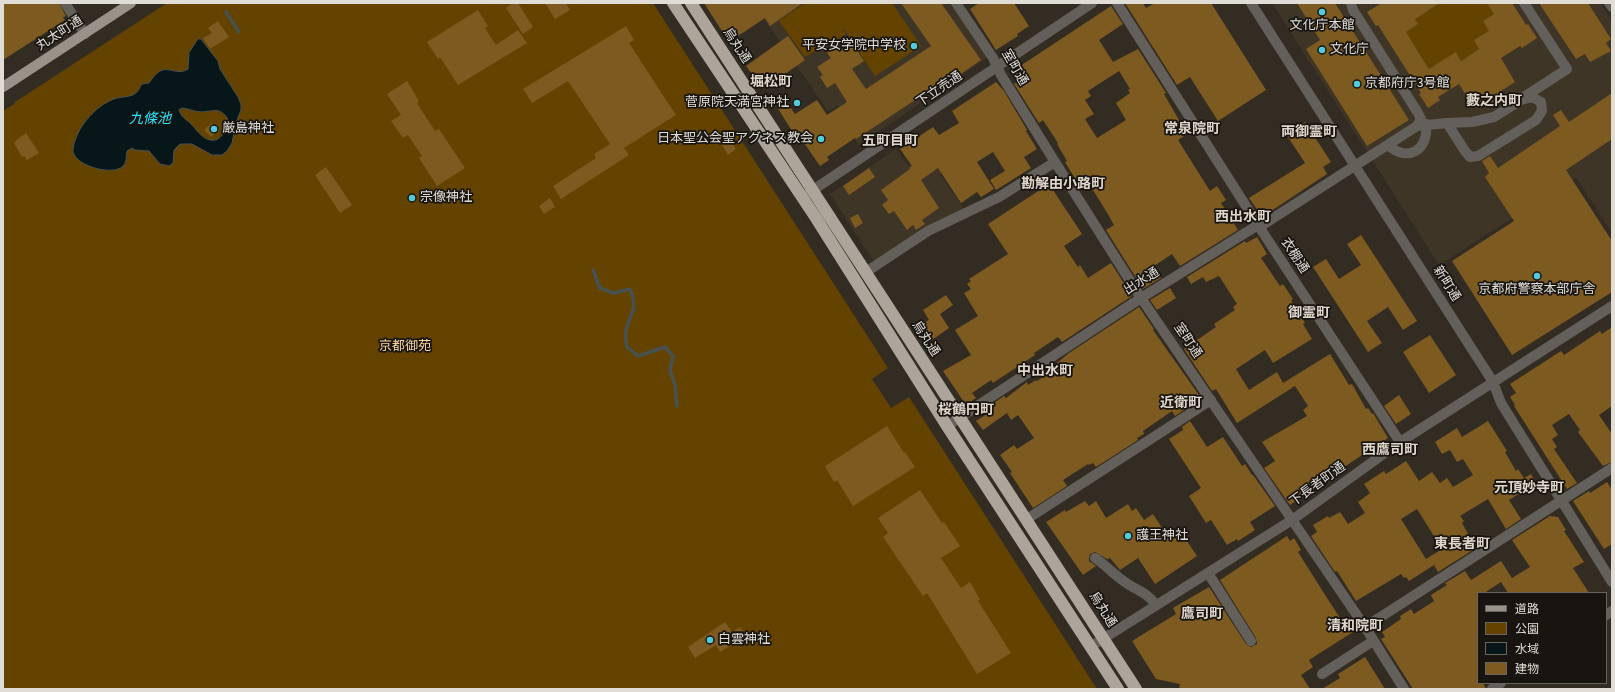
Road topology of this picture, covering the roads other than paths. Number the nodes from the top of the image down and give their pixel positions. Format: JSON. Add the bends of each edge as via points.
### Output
{"nodes":[{"id":1,"x":65,"y":3,"type":"edge"},
{"id":2,"x":131,"y":3,"type":"edge"},
{"id":3,"x":673,"y":3,"type":"edge"},
{"id":4,"x":691,"y":3,"type":"edge"},
{"id":5,"x":956,"y":3,"type":"edge"},
{"id":6,"x":1092,"y":3,"type":"edge"},
{"id":7,"x":1117,"y":3,"type":"edge"},
{"id":8,"x":1251,"y":3,"type":"edge"},
{"id":9,"x":1351,"y":3,"type":"edge"},
{"id":10,"x":1524,"y":3,"type":"edge"},
{"id":11,"x":1609,"y":3,"type":"edge"},
{"id":12,"x":1612,"y":7,"type":"edge"},
{"id":13,"x":85,"y":34,"type":"junction"},
{"id":14,"x":997,"y":67,"type":"junction"},
{"id":15,"x":3,"y":87,"type":"edge"},
{"id":16,"x":1521,"y":100,"type":"junction"},
{"id":17,"x":1446,"y":123,"type":"junction"},
{"id":18,"x":1422,"y":125,"type":"junction"},
{"id":19,"x":1388,"y":145,"type":"junction"},
{"id":20,"x":1055,"y":162,"type":"junction"},
{"id":21,"x":1355,"y":165,"type":"junction"},
{"id":22,"x":814,"y":190,"type":"junction"},
{"id":23,"x":802,"y":198,"type":"junction"},
{"id":24,"x":1258,"y":225,"type":"junction"},
{"id":25,"x":866,"y":272,"type":"junction"},
{"id":26,"x":1141,"y":298,"type":"junction"},
{"id":27,"x":1612,"y":306,"type":"edge"},
{"id":28,"x":1492,"y":382,"type":"junction"},
{"id":29,"x":1211,"y":400,"type":"junction"},
{"id":30,"x":959,"y":418,"type":"junction"},
{"id":31,"x":947,"y":426,"type":"junction"},
{"id":32,"x":1400,"y":442,"type":"junction"},
{"id":33,"x":1612,"y":468,"type":"edge"},
{"id":34,"x":1561,"y":500,"type":"junction"},
{"id":35,"x":1026,"y":519,"type":"junction"},
{"id":36,"x":1292,"y":520,"type":"junction"},
{"id":37,"x":1095,"y":558,"type":"dead end"},
{"id":38,"x":1208,"y":573,"type":"junction"},
{"id":39,"x":1612,"y":582,"type":"edge"},
{"id":40,"x":1156,"y":605,"type":"junction"},
{"id":41,"x":1365,"y":628,"type":"junction"},
{"id":42,"x":1251,"y":641,"type":"dead end"},
{"id":43,"x":1373,"y":641,"type":"junction"},
{"id":44,"x":1097,"y":643,"type":"junction"},
{"id":45,"x":1322,"y":674,"type":"dead end"},
{"id":46,"x":1118,"y":689,"type":"edge"},
{"id":47,"x":1136,"y":689,"type":"edge"},
{"id":48,"x":1404,"y":689,"type":"edge"}],
"edges":[{"from":1,"to":13,"type":"street"},
{"from":2,"to":13,"type":"main road","name":"丸太町通"},
{"from":3,"to":23,"type":"highway","name":"烏丸通"},
{"from":4,"to":22,"type":"highway","name":"烏丸通"},
{"from":5,"to":14,"type":"street","name":"室町通"},
{"from":6,"to":14,"type":"street","name":"下立売通"},
{"from":7,"to":24,"type":"street","name":"衣棚通"},
{"from":8,"to":21,"type":"street","name":"新町通"},
{"from":9,"to":18,"type":"street","via":[[1418,113]]},
{"from":10,"to":16,"type":"street","via":[[1567,69]]},
{"from":11,"to":12,"type":"street"},
{"from":13,"to":15,"type":"main road","name":"丸太町通"},
{"from":14,"to":20,"type":"street","name":"室町通"},
{"from":14,"to":22,"type":"street","name":"下立売通"},
{"from":16,"to":17,"type":"street","via":[[1494,117],[1472,122]]},
{"from":16,"to":17,"type":"street","via":[[1532,97],[1540,102],[1542,111],[1536,120],[1478,156],[1470,157]]},
{"from":17,"to":18,"type":"street"},
{"from":18,"to":19,"type":"street","name":"出水通"},
{"from":18,"to":19,"type":"street","via":[[1427,133],[1425,142],[1418,150],[1401,153]]},
{"from":19,"to":21,"type":"street","name":"出水通"},
{"from":20,"to":25,"type":"street","via":[[999,197],[928,231]]},
{"from":20,"to":26,"type":"street","name":"室町通"},
{"from":21,"to":24,"type":"street","name":"出水通","via":[[1264,224]]},
{"from":21,"to":28,"type":"street","name":"新町通"},
{"from":22,"to":23,"type":"street","name":"下立売通"},
{"from":22,"to":25,"type":"highway","name":"烏丸通"},
{"from":23,"to":31,"type":"highway","name":"烏丸通"},
{"from":24,"to":26,"type":"street","name":"出水通"},
{"from":24,"to":32,"type":"street","name":"衣棚通"},
{"from":25,"to":30,"type":"highway","name":"烏丸通"},
{"from":26,"to":29,"type":"street","name":"室町通"},
{"from":26,"to":30,"type":"street","name":"出水通"},
{"from":27,"to":28,"type":"street","name":"下長者町通"},
{"from":28,"to":32,"type":"street","name":"下長者町通"},
{"from":28,"to":34,"type":"street","name":"新町通","via":[[1501,403]]},
{"from":29,"to":35,"type":"street"},
{"from":29,"to":36,"type":"street","name":"室町通"},
{"from":30,"to":31,"type":"street","name":"出水通"},
{"from":30,"to":35,"type":"highway","name":"烏丸通"},
{"from":31,"to":44,"type":"highway","name":"烏丸通"},
{"from":32,"to":36,"type":"street","name":"下長者町通"},
{"from":33,"to":34,"type":"street"},
{"from":34,"to":39,"type":"street","name":"新町通"},
{"from":34,"to":41,"type":"street"},
{"from":35,"to":44,"type":"highway","name":"烏丸通"},
{"from":36,"to":38,"type":"street","name":"下長者町通"},
{"from":36,"to":41,"type":"street","name":"室町通"},
{"from":37,"to":40,"type":"street","via":[[1126,584],[1150,597]]},
{"from":38,"to":40,"type":"street","name":"下長者町通"},
{"from":38,"to":42,"type":"street"},
{"from":40,"to":44,"type":"street","name":"下長者町通"},
{"from":41,"to":43,"type":"street","name":"室町通"},
{"from":43,"to":45,"type":"street"},
{"from":43,"to":48,"type":"street","name":"室町通"},
{"from":44,"to":46,"type":"highway","name":"烏丸通"},
{"from":44,"to":47,"type":"highway","name":"烏丸通"}]}
